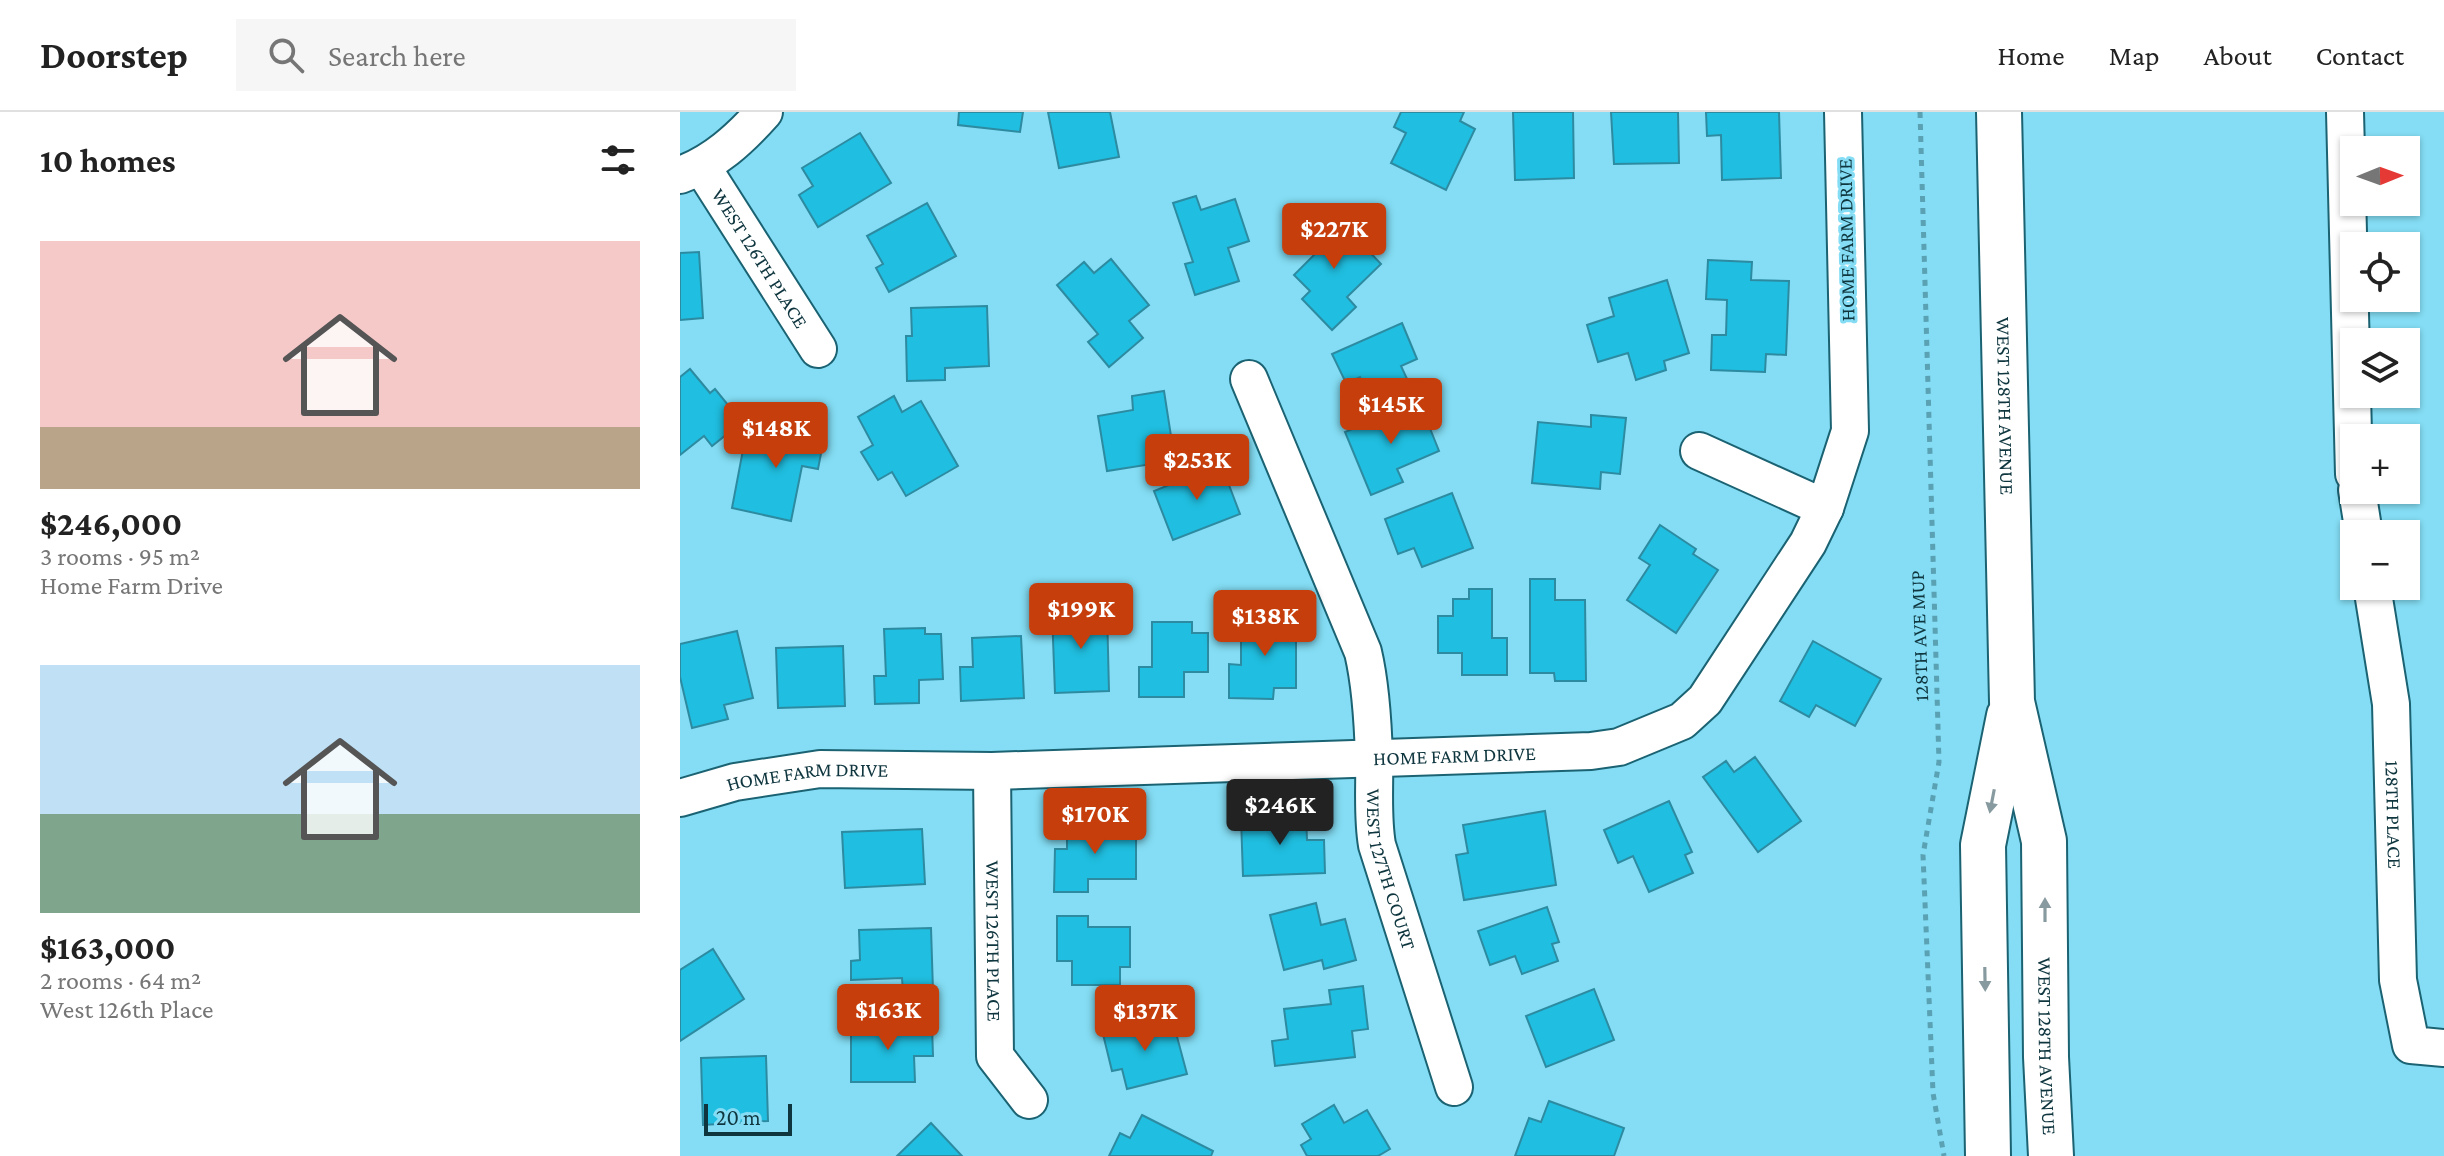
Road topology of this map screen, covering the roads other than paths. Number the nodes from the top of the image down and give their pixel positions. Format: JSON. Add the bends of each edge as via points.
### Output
{"nodes":[{"id":1,"x":764,"y":112,"type":"edge"},
{"id":2,"x":1843,"y":112,"type":"edge"},
{"id":3,"x":1999,"y":112,"type":"edge"},
{"id":4,"x":2345,"y":112,"type":"edge"},
{"id":5,"x":691,"y":171,"type":"edge"},
{"id":6,"x":818,"y":349,"type":"dead end"},
{"id":7,"x":1249,"y":379,"type":"dead end"},
{"id":8,"x":2353,"y":424,"type":"edge"},
{"id":9,"x":1699,"y":451,"type":"dead end"},
{"id":10,"x":1825,"y":508,"type":"junction"},
{"id":11,"x":2374,"y":600,"type":"edge"},
{"id":12,"x":2012,"y":702,"type":"junction"},
{"id":13,"x":1374,"y":760,"type":"junction"},
{"id":14,"x":992,"y":771,"type":"junction"},
{"id":15,"x":680,"y":798,"type":"edge"},
{"id":16,"x":2427,"y":1046,"type":"edge"},
{"id":17,"x":2046,"y":1057,"type":"junction"},
{"id":18,"x":1454,"y":1087,"type":"dead end"},
{"id":19,"x":1029,"y":1100,"type":"dead end"},
{"id":20,"x":1988,"y":1156,"type":"edge"},
{"id":21,"x":2051,"y":1156,"type":"edge"},
{"id":22,"x":2065,"y":1156,"type":"edge"}],
"edges":[{"from":1,"to":5,"type":"street","via":[[741,136]]},
{"from":2,"to":10,"type":"street","name":"HOME FARM DRIVE","via":[[1850,431]]},
{"from":3,"to":12,"type":"main road","name":"WEST 128TH AVENUE"},
{"from":4,"to":8,"type":"street"},
{"from":5,"to":6,"type":"street","name":"WEST 126TH PLACE"},
{"from":7,"to":13,"type":"street","name":"WEST 127TH COURT","via":[[1363,652]]},
{"from":9,"to":10,"type":"street"},
{"from":10,"to":13,"type":"street","name":"HOME FARM DRIVE","via":[[1808,543],[1705,700],[1682,721],[1619,747],[1591,751]]},
{"from":11,"to":16,"type":"street","name":"128TH PLACE","via":[[2391,704],[2398,980]]},
{"from":17,"to":12,"type":"main road","name":"WEST 128TH AVENUE","one_way":true,"via":[[2044,841]]},
{"from":12,"to":20,"type":"main road","name":"WEST 128TH AVENUE","one_way":true,"via":[[1983,845]]},
{"from":13,"to":14,"type":"street","name":"HOME FARM DRIVE"},
{"from":13,"to":18,"type":"street","name":"WEST 127TH COURT","via":[[1377,845]]},
{"from":14,"to":15,"type":"street","name":"HOME FARM DRIVE","via":[[820,769],[735,782]]},
{"from":14,"to":19,"type":"street","name":"WEST 126TH PLACE","via":[[995,1056]]},
{"from":17,"to":21,"type":"main road","name":"WEST 128TH AVENUE"},
{"from":17,"to":22,"type":"main road"}]}
